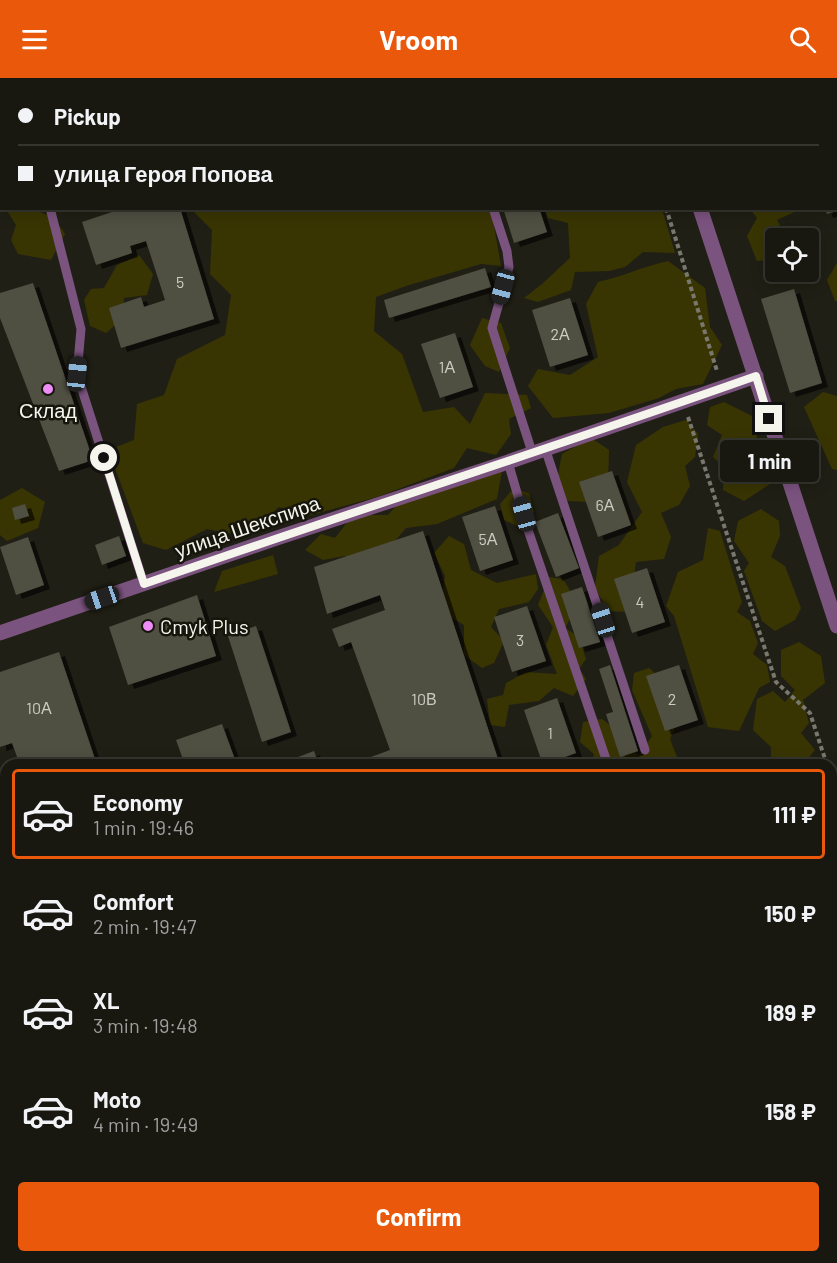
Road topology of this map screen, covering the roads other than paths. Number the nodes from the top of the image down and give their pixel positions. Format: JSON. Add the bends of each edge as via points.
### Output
{"nodes":[{"id":1,"x":51,"y":210,"type":"edge"},
{"id":2,"x":494,"y":210,"type":"edge"},
{"id":3,"x":701,"y":210,"type":"edge"},
{"id":4,"x":756,"y":376,"type":"junction"},
{"id":5,"x":539,"y":450,"type":"junction"},
{"id":6,"x":508,"y":462,"type":"junction"},
{"id":7,"x":144,"y":584,"type":"junction"},
{"id":8,"x":837,"y":626,"type":"edge"},
{"id":9,"x":0,"y":633,"type":"edge"},
{"id":10,"x":645,"y":750,"type":"dead end"},
{"id":11,"x":606,"y":759,"type":"edge"}],
"edges":[{"from":1,"to":7,"type":"lane","via":[[81,329],[77,374]]},
{"from":2,"to":5,"type":"lane","via":[[509,267],[492,328]]},
{"from":3,"to":4,"type":"street"},
{"from":4,"to":5,"type":"street","name":"улица Шекспира"},
{"from":4,"to":8,"type":"street"},
{"from":5,"to":6,"type":"street","name":"улица Шекспира"},
{"from":5,"to":10,"type":"lane"},
{"from":6,"to":7,"type":"street","name":"улица Шекспира"},
{"from":6,"to":11,"type":"lane"},
{"from":7,"to":9,"type":"street","name":"улица Шекспира"}]}
